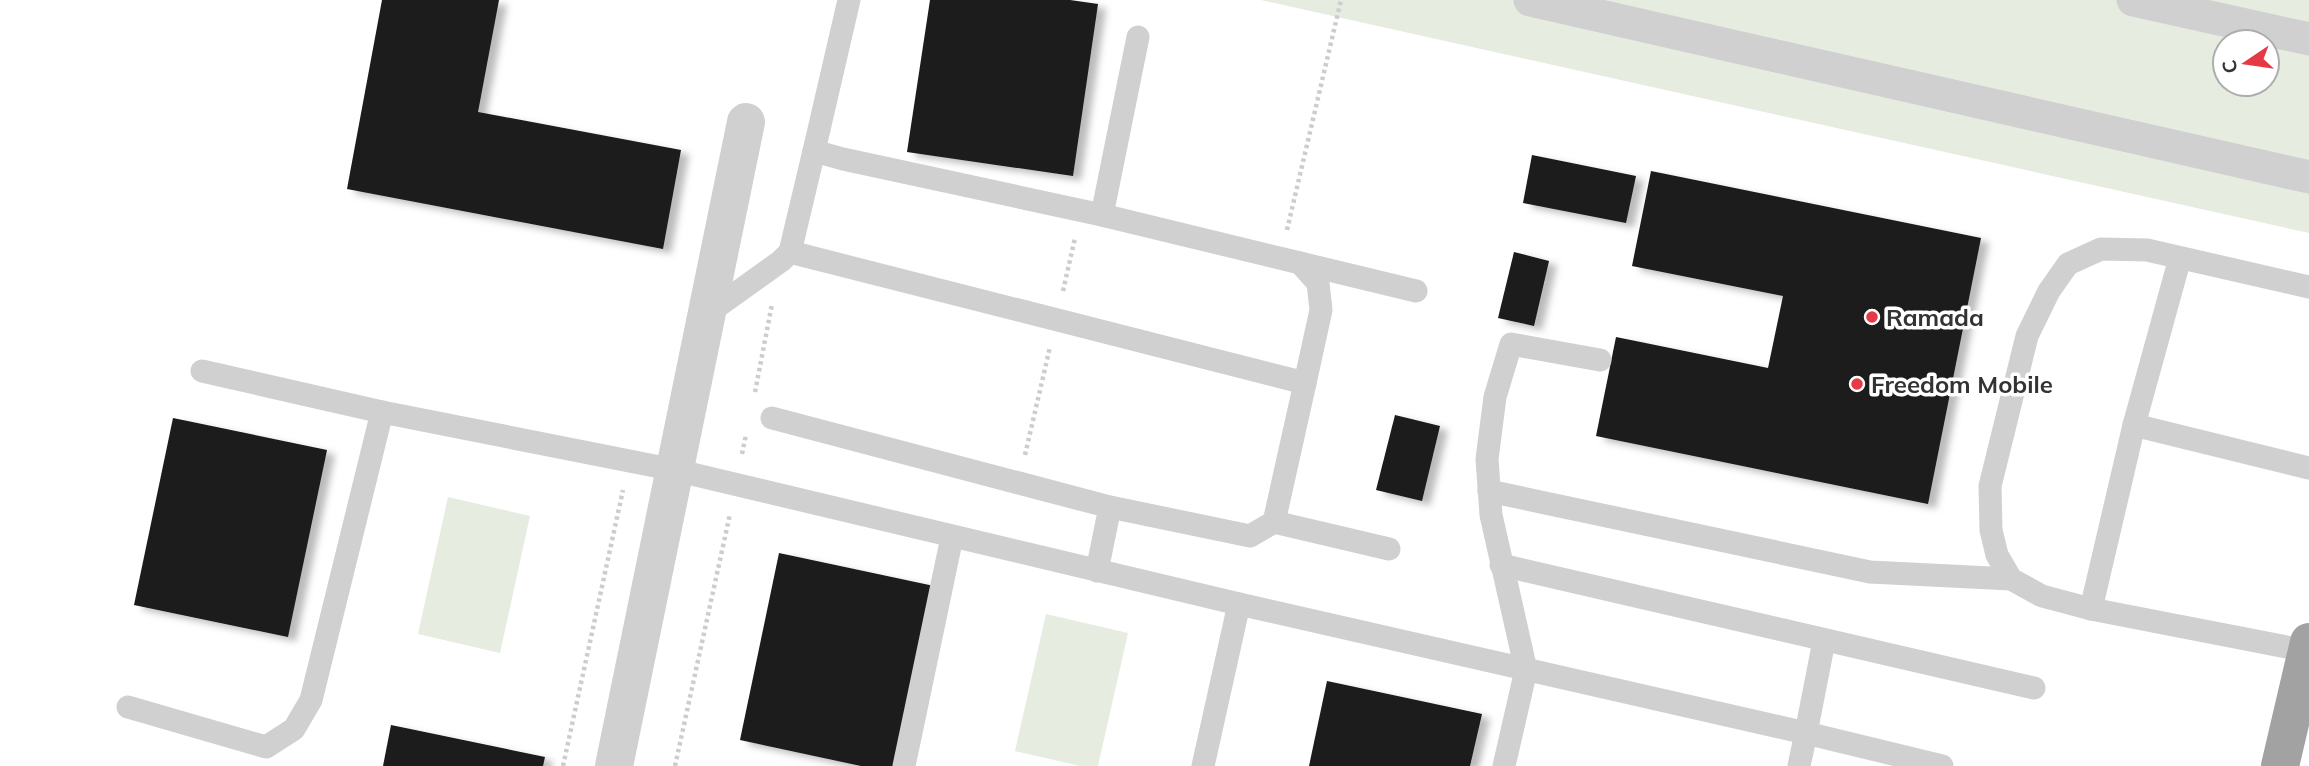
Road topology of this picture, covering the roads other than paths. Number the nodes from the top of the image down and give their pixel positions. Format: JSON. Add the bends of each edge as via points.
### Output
{"nodes":[{"id":1,"x":849,"y":0,"type":"edge"},
{"id":2,"x":1530,"y":0,"type":"edge"},
{"id":3,"x":2133,"y":0,"type":"edge"},
{"id":4,"x":1138,"y":37,"type":"dead end"},
{"id":5,"x":2309,"y":39,"type":"edge"},
{"id":6,"x":746,"y":122,"type":"dead end"},
{"id":7,"x":814,"y":151,"type":"junction"},
{"id":8,"x":2309,"y":177,"type":"edge"},
{"id":9,"x":1102,"y":215,"type":"junction"},
{"id":10,"x":785,"y":256,"type":"junction"},
{"id":11,"x":2180,"y":257,"type":"junction"},
{"id":12,"x":1290,"y":261,"type":"junction"},
{"id":13,"x":2309,"y":286,"type":"edge"},
{"id":14,"x":1416,"y":291,"type":"dead end"},
{"id":15,"x":708,"y":314,"type":"junction"},
{"id":16,"x":1600,"y":360,"type":"dead end"},
{"id":17,"x":202,"y":371,"type":"dead end"},
{"id":18,"x":1305,"y":383,"type":"junction"},
{"id":19,"x":382,"y":412,"type":"junction"},
{"id":20,"x":772,"y":418,"type":"dead end"},
{"id":21,"x":2134,"y":425,"type":"junction"},
{"id":22,"x":2309,"y":468,"type":"edge"},
{"id":23,"x":675,"y":470,"type":"junction"},
{"id":24,"x":1489,"y":491,"type":"junction"},
{"id":25,"x":1110,"y":507,"type":"junction"},
{"id":26,"x":1274,"y":522,"type":"junction"},
{"id":27,"x":952,"y":537,"type":"junction"},
{"id":28,"x":1390,"y":549,"type":"dead end"},
{"id":29,"x":1501,"y":565,"type":"junction"},
{"id":30,"x":1097,"y":571,"type":"junction"},
{"id":31,"x":2011,"y":579,"type":"junction"},
{"id":32,"x":1238,"y":604,"type":"junction"},
{"id":33,"x":2091,"y":609,"type":"junction"},
{"id":34,"x":1824,"y":641,"type":"junction"},
{"id":35,"x":2308,"y":646,"type":"edge"},
{"id":36,"x":1526,"y":670,"type":"junction"},
{"id":37,"x":2034,"y":688,"type":"dead end"},
{"id":38,"x":128,"y":707,"type":"dead end"},
{"id":39,"x":1805,"y":733,"type":"junction"},
{"id":40,"x":614,"y":766,"type":"edge"},
{"id":41,"x":904,"y":766,"type":"edge"},
{"id":42,"x":1203,"y":766,"type":"edge"},
{"id":43,"x":1504,"y":766,"type":"edge"},
{"id":44,"x":1800,"y":766,"type":"edge"},
{"id":45,"x":1941,"y":766,"type":"edge"},
{"id":46,"x":2280,"y":766,"type":"edge"}],
"edges":[{"from":1,"to":7,"type":"lane"},
{"from":2,"to":8,"type":"street"},
{"from":3,"to":5,"type":"street"},
{"from":4,"to":9,"type":"lane"},
{"from":6,"to":15,"type":"street"},
{"from":7,"to":9,"type":"lane"},
{"from":7,"to":10,"type":"lane"},
{"from":9,"to":12,"type":"lane"},
{"from":10,"to":15,"type":"lane"},
{"from":10,"to":18,"type":"lane"},
{"from":11,"to":13,"type":"lane"},
{"from":11,"to":21,"type":"lane"},
{"from":11,"to":31,"type":"lane","via":[[2101,248],[2068,264],[2049,291],[2027,336],[1990,486],[1991,530],[1997,555]]},
{"from":12,"to":14,"type":"lane"},
{"from":12,"to":18,"type":"lane","via":[[1318,283],[1321,310]]},
{"from":15,"to":23,"type":"street"},
{"from":16,"to":24,"type":"lane","via":[[1511,344],[1495,397],[1487,459]]},
{"from":17,"to":19,"type":"lane"},
{"from":18,"to":26,"type":"lane"},
{"from":19,"to":23,"type":"lane"},
{"from":19,"to":38,"type":"lane","via":[[311,700],[294,729],[266,747]]},
{"from":20,"to":25,"type":"lane"},
{"from":21,"to":22,"type":"lane"},
{"from":21,"to":33,"type":"lane"},
{"from":23,"to":27,"type":"lane"},
{"from":23,"to":40,"type":"street"},
{"from":24,"to":29,"type":"lane"},
{"from":24,"to":31,"type":"lane","via":[[1870,572]]},
{"from":25,"to":26,"type":"lane","via":[[1250,536]]},
{"from":25,"to":30,"type":"lane"},
{"from":26,"to":28,"type":"lane"},
{"from":27,"to":30,"type":"lane"},
{"from":27,"to":41,"type":"lane"},
{"from":29,"to":34,"type":"lane"},
{"from":29,"to":36,"type":"lane"},
{"from":30,"to":32,"type":"lane"},
{"from":31,"to":33,"type":"lane","via":[[2042,596]]},
{"from":32,"to":36,"type":"lane"},
{"from":32,"to":42,"type":"lane"},
{"from":33,"to":35,"type":"lane"},
{"from":34,"to":37,"type":"lane"},
{"from":34,"to":39,"type":"lane"},
{"from":35,"to":46,"type":"highway"},
{"from":36,"to":39,"type":"lane"},
{"from":36,"to":43,"type":"lane"},
{"from":39,"to":44,"type":"lane"},
{"from":39,"to":45,"type":"lane"}]}
